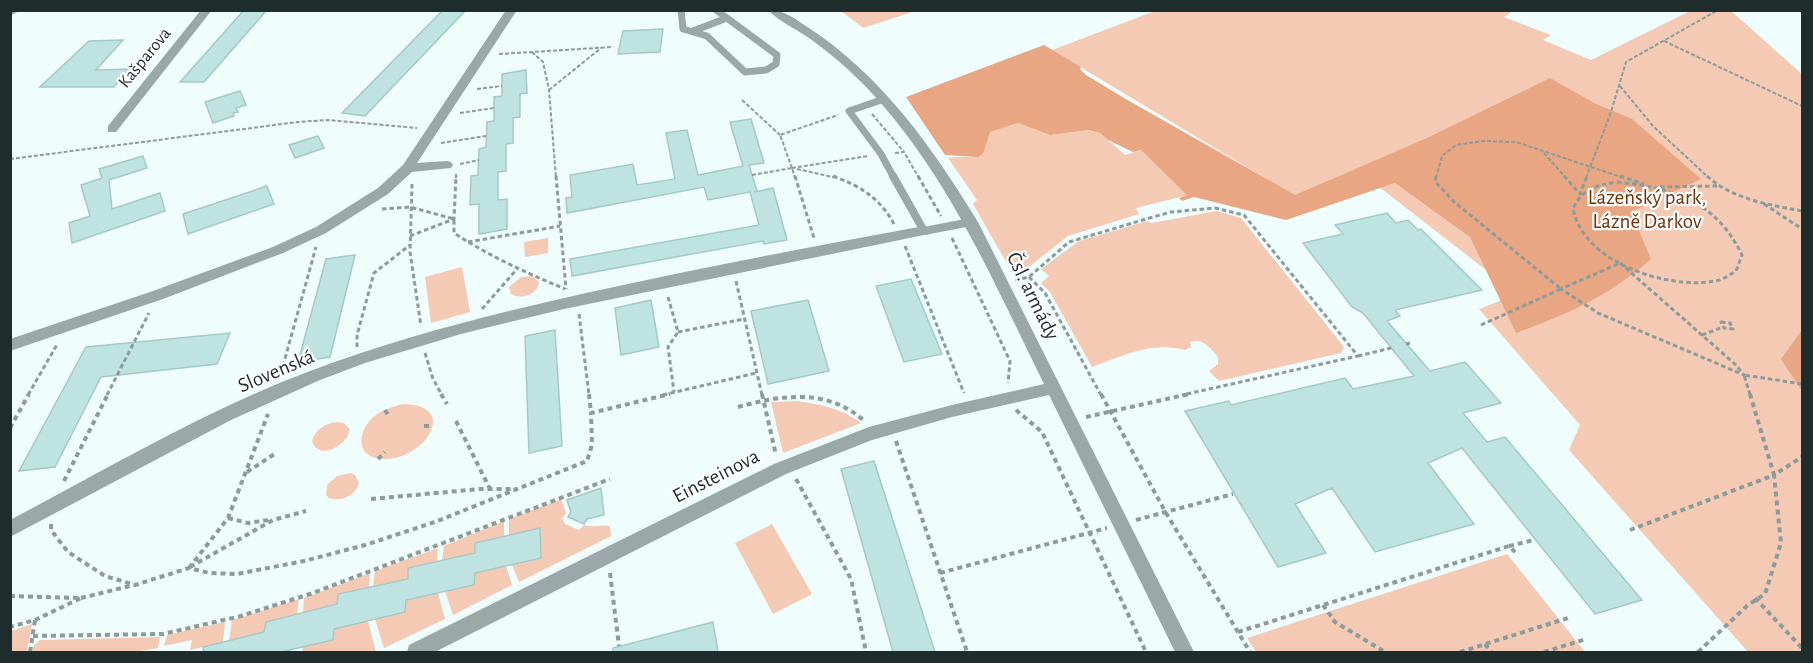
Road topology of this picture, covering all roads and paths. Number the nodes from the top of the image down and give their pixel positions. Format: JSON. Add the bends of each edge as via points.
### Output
{"nodes":[{"id":1,"x":16,"y":10,"type":"edge"},
{"id":2,"x":207,"y":10,"type":"edge"},
{"id":3,"x":512,"y":10,"type":"edge"},
{"id":4,"x":681,"y":10,"type":"edge"},
{"id":5,"x":716,"y":10,"type":"edge"},
{"id":6,"x":773,"y":10,"type":"edge"},
{"id":7,"x":1718,"y":10,"type":"edge"},
{"id":8,"x":10,"y":13,"type":"edge"},
{"id":9,"x":727,"y":18,"type":"junction"},
{"id":10,"x":692,"y":31,"type":"junction"},
{"id":11,"x":1664,"y":41,"type":"junction"},
{"id":12,"x":602,"y":47,"type":"junction"},
{"id":13,"x":612,"y":47,"type":"dead end"},
{"id":14,"x":532,"y":52,"type":"junction"},
{"id":15,"x":483,"y":55,"type":"junction"},
{"id":16,"x":477,"y":81,"type":"dead end"},
{"id":17,"x":502,"y":86,"type":"dead end"},
{"id":18,"x":1620,"y":86,"type":"junction"},
{"id":19,"x":549,"y":90,"type":"junction"},
{"id":20,"x":884,"y":99,"type":"junction"},
{"id":21,"x":742,"y":100,"type":"dead end"},
{"id":22,"x":462,"y":105,"type":"dead end"},
{"id":23,"x":865,"y":105,"type":"junction"},
{"id":24,"x":1803,"y":106,"type":"edge"},
{"id":25,"x":494,"y":108,"type":"dead end"},
{"id":26,"x":849,"y":111,"type":"junction"},
{"id":27,"x":112,"y":129,"type":"dead end"},
{"id":28,"x":437,"y":134,"type":"junction"},
{"id":29,"x":780,"y":135,"type":"junction"},
{"id":30,"x":486,"y":136,"type":"dead end"},
{"id":31,"x":904,"y":152,"type":"dead end"},
{"id":32,"x":1543,"y":152,"type":"junction"},
{"id":33,"x":10,"y":159,"type":"edge"},
{"id":34,"x":479,"y":160,"type":"dead end"},
{"id":35,"x":447,"y":165,"type":"dead end"},
{"id":36,"x":1590,"y":167,"type":"junction"},
{"id":37,"x":411,"y":168,"type":"junction"},
{"id":38,"x":792,"y":168,"type":"junction"},
{"id":39,"x":752,"y":175,"type":"dead end"},
{"id":40,"x":1644,"y":184,"type":"junction"},
{"id":41,"x":1718,"y":186,"type":"junction"},
{"id":42,"x":1658,"y":187,"type":"junction"},
{"id":43,"x":1580,"y":194,"type":"junction"},
{"id":44,"x":1762,"y":203,"type":"junction"},
{"id":45,"x":410,"y":207,"type":"junction"},
{"id":46,"x":1803,"y":211,"type":"edge"},
{"id":47,"x":377,"y":213,"type":"dead end"},
{"id":48,"x":454,"y":219,"type":"junction"},
{"id":49,"x":971,"y":222,"type":"junction"},
{"id":50,"x":560,"y":226,"type":"junction"},
{"id":51,"x":1803,"y":229,"type":"edge"},
{"id":52,"x":924,"y":231,"type":"junction"},
{"id":53,"x":900,"y":235,"type":"junction"},
{"id":54,"x":410,"y":236,"type":"junction"},
{"id":55,"x":467,"y":242,"type":"junction"},
{"id":56,"x":326,"y":243,"type":"dead end"},
{"id":57,"x":410,"y":246,"type":"junction"},
{"id":58,"x":316,"y":248,"type":"dead end"},
{"id":59,"x":818,"y":251,"type":"junction"},
{"id":60,"x":1620,"y":263,"type":"junction"},
{"id":61,"x":733,"y":267,"type":"junction"},
{"id":62,"x":517,"y":268,"type":"junction"},
{"id":63,"x":664,"y":282,"type":"junction"},
{"id":64,"x":1562,"y":290,"type":"junction"},
{"id":65,"x":158,"y":295,"type":"junction"},
{"id":66,"x":570,"y":297,"type":"junction"},
{"id":67,"x":744,"y":319,"type":"junction"},
{"id":68,"x":68,"y":325,"type":"junction"},
{"id":69,"x":1481,"y":325,"type":"dead end"},
{"id":70,"x":466,"y":326,"type":"junction"},
{"id":71,"x":1723,"y":327,"type":"dead end"},
{"id":72,"x":678,"y":332,"type":"junction"},
{"id":73,"x":1702,"y":335,"type":"junction"},
{"id":74,"x":424,"y":339,"type":"junction"},
{"id":75,"x":10,"y":345,"type":"edge"},
{"id":76,"x":1391,"y":348,"type":"dead end"},
{"id":77,"x":1358,"y":356,"type":"junction"},
{"id":78,"x":358,"y":359,"type":"junction"},
{"id":79,"x":756,"y":373,"type":"junction"},
{"id":80,"x":1744,"y":375,"type":"junction"},
{"id":81,"x":1803,"y":384,"type":"edge"},
{"id":82,"x":1054,"y":388,"type":"junction"},
{"id":83,"x":674,"y":392,"type":"junction"},
{"id":84,"x":762,"y":399,"type":"junction"},
{"id":85,"x":447,"y":404,"type":"dead end"},
{"id":86,"x":738,"y":407,"type":"dead end"},
{"id":87,"x":969,"y":407,"type":"junction"},
{"id":88,"x":1014,"y":408,"type":"dead end"},
{"id":89,"x":385,"y":410,"type":"dead end"},
{"id":90,"x":1109,"y":412,"type":"junction"},
{"id":91,"x":591,"y":413,"type":"junction"},
{"id":92,"x":388,"y":415,"type":"dead end"},
{"id":93,"x":456,"y":421,"type":"dead end"},
{"id":94,"x":1070,"y":421,"type":"junction"},
{"id":95,"x":424,"y":426,"type":"dead end"},
{"id":96,"x":433,"y":426,"type":"dead end"},
{"id":97,"x":10,"y":428,"type":"edge"},
{"id":98,"x":869,"y":434,"type":"junction"},
{"id":99,"x":904,"y":436,"type":"dead end"},
{"id":100,"x":895,"y":439,"type":"junction"},
{"id":101,"x":886,"y":442,"type":"dead end"},
{"id":102,"x":385,"y":452,"type":"dead end"},
{"id":103,"x":276,"y":453,"type":"dead end"},
{"id":104,"x":1803,"y":457,"type":"edge"},
{"id":105,"x":378,"y":459,"type":"dead end"},
{"id":106,"x":780,"y":469,"type":"junction"},
{"id":107,"x":245,"y":473,"type":"dead end"},
{"id":108,"x":805,"y":473,"type":"dead end"},
{"id":109,"x":1774,"y":475,"type":"junction"},
{"id":110,"x":610,"y":479,"type":"dead end"},
{"id":111,"x":490,"y":489,"type":"junction"},
{"id":112,"x":518,"y":489,"type":"junction"},
{"id":113,"x":1233,"y":494,"type":"dead end"},
{"id":114,"x":371,"y":499,"type":"dead end"},
{"id":115,"x":51,"y":508,"type":"junction"},
{"id":116,"x":306,"y":511,"type":"dead end"},
{"id":117,"x":1166,"y":513,"type":"junction"},
{"id":118,"x":228,"y":518,"type":"dead end"},
{"id":119,"x":273,"y":520,"type":"junction"},
{"id":120,"x":1122,"y":524,"type":"junction"},
{"id":121,"x":10,"y":529,"type":"edge"},
{"id":122,"x":1630,"y":530,"type":"dead end"},
{"id":123,"x":1088,"y":532,"type":"junction"},
{"id":124,"x":1534,"y":540,"type":"dead end"},
{"id":125,"x":1509,"y":546,"type":"junction"},
{"id":126,"x":1517,"y":554,"type":"dead end"},
{"id":127,"x":604,"y":558,"type":"junction"},
{"id":128,"x":189,"y":568,"type":"junction"},
{"id":129,"x":940,"y":573,"type":"junction"},
{"id":130,"x":135,"y":585,"type":"junction"},
{"id":131,"x":10,"y":596,"type":"edge"},
{"id":132,"x":81,"y":598,"type":"junction"},
{"id":133,"x":1755,"y":598,"type":"junction"},
{"id":134,"x":1323,"y":605,"type":"junction"},
{"id":135,"x":1568,"y":618,"type":"dead end"},
{"id":136,"x":35,"y":620,"type":"junction"},
{"id":137,"x":10,"y":627,"type":"edge"},
{"id":138,"x":1238,"y":633,"type":"junction"},
{"id":139,"x":33,"y":636,"type":"junction"},
{"id":140,"x":1586,"y":639,"type":"dead end"},
{"id":141,"x":1485,"y":644,"type":"junction"},
{"id":142,"x":619,"y":646,"type":"dead end"},
{"id":143,"x":1803,"y":648,"type":"edge"},
{"id":144,"x":1468,"y":651,"type":"edge"},
{"id":145,"x":30,"y":652,"type":"edge"},
{"id":146,"x":416,"y":652,"type":"edge"},
{"id":147,"x":866,"y":652,"type":"edge"},
{"id":148,"x":968,"y":652,"type":"edge"},
{"id":149,"x":1146,"y":652,"type":"edge"},
{"id":150,"x":1185,"y":652,"type":"edge"},
{"id":151,"x":1250,"y":652,"type":"edge"},
{"id":152,"x":1384,"y":652,"type":"edge"},
{"id":153,"x":1460,"y":652,"type":"edge"},
{"id":154,"x":1491,"y":652,"type":"edge"},
{"id":155,"x":1544,"y":652,"type":"edge"},
{"id":156,"x":1698,"y":652,"type":"edge"}],
"edges":[{"from":1,"to":8,"type":"street"},
{"from":2,"to":27,"type":"street","name":"Kašparova"},
{"from":3,"to":15,"type":"street"},
{"from":4,"to":10,"type":"lane","via":[[681,27]]},
{"from":5,"to":9,"type":"lane"},
{"from":6,"to":20,"type":"street","name":"Čsl. armády","via":[[826,45]]},
{"from":7,"to":11,"type":"path"},
{"from":9,"to":10,"type":"lane"},
{"from":9,"to":10,"type":"lane","via":[[777,55],[773,68],[745,72],[707,36]]},
{"from":11,"to":18,"type":"path","via":[[1626,62]]},
{"from":11,"to":24,"type":"path"},
{"from":12,"to":13,"type":"path"},
{"from":12,"to":14,"type":"path"},
{"from":12,"to":19,"type":"path"},
{"from":14,"to":15,"type":"path"},
{"from":14,"to":19,"type":"path","via":[[543,62]]},
{"from":15,"to":28,"type":"street"},
{"from":16,"to":17,"type":"path","via":[[471,90]]},
{"from":18,"to":36,"type":"path"},
{"from":18,"to":41,"type":"path","via":[[1653,126]]},
{"from":19,"to":50,"type":"path"},
{"from":20,"to":23,"type":"lane"},
{"from":20,"to":49,"type":"street","name":"Čsl. armády","via":[[938,165]]},
{"from":21,"to":29,"type":"path"},
{"from":22,"to":25,"type":"path","via":[[457,113]]},
{"from":23,"to":26,"type":"lane"},
{"from":23,"to":31,"type":"path"},
{"from":26,"to":29,"type":"path"},
{"from":26,"to":52,"type":"lane","via":[[881,154]]},
{"from":28,"to":30,"type":"path","via":[[436,144]]},
{"from":28,"to":33,"type":"path","via":[[328,120]]},
{"from":28,"to":37,"type":"street"},
{"from":29,"to":38,"type":"path"},
{"from":32,"to":36,"type":"path"},
{"from":32,"to":43,"type":"path"},
{"from":32,"to":64,"type":"path","via":[[1516,142],[1483,141],[1456,146],[1442,156],[1435,181],[1453,201]]},
{"from":34,"to":48,"type":"path","via":[[456,164]]},
{"from":35,"to":37,"type":"street"},
{"from":36,"to":40,"type":"path"},
{"from":36,"to":43,"type":"path"},
{"from":37,"to":45,"type":"path"},
{"from":37,"to":65,"type":"street","via":[[383,191],[321,230]]},
{"from":38,"to":39,"type":"path"},
{"from":38,"to":53,"type":"path","via":[[858,187],[883,205]]},
{"from":38,"to":59,"type":"path"},
{"from":40,"to":42,"type":"path"},
{"from":40,"to":43,"type":"path","via":[[1595,185]]},
{"from":41,"to":42,"type":"path"},
{"from":41,"to":44,"type":"path"},
{"from":42,"to":60,"type":"path","via":[[1698,204],[1735,235],[1742,255],[1736,271],[1717,281],[1688,283],[1654,277]]},
{"from":43,"to":60,"type":"path","via":[[1573,208],[1578,226],[1594,245]]},
{"from":44,"to":46,"type":"path"},
{"from":44,"to":51,"type":"path"},
{"from":45,"to":47,"type":"path","via":[[381,209]]},
{"from":45,"to":48,"type":"path"},
{"from":45,"to":54,"type":"path"},
{"from":48,"to":54,"type":"path"},
{"from":48,"to":55,"type":"path","via":[[454,234]]},
{"from":49,"to":52,"type":"lane"},
{"from":49,"to":82,"type":"street","name":"Čsl. armády"},
{"from":50,"to":55,"type":"path"},
{"from":50,"to":66,"type":"path"},
{"from":52,"to":53,"type":"street"},
{"from":53,"to":59,"type":"street"},
{"from":53,"to":87,"type":"path"},
{"from":54,"to":57,"type":"path"},
{"from":55,"to":62,"type":"path"},
{"from":56,"to":58,"type":"path"},
{"from":57,"to":74,"type":"path"},
{"from":57,"to":78,"type":"path","via":[[374,273],[357,335]]},
{"from":59,"to":61,"type":"street"},
{"from":60,"to":64,"type":"path"},
{"from":60,"to":73,"type":"path"},
{"from":61,"to":63,"type":"street"},
{"from":61,"to":67,"type":"path"},
{"from":62,"to":66,"type":"path"},
{"from":62,"to":70,"type":"path"},
{"from":63,"to":66,"type":"street"},
{"from":63,"to":72,"type":"path"},
{"from":64,"to":69,"type":"path"},
{"from":64,"to":80,"type":"path","via":[[1598,314]]},
{"from":65,"to":68,"type":"street"},
{"from":65,"to":115,"type":"path"},
{"from":66,"to":70,"type":"street","name":"Slovenská"},
{"from":66,"to":91,"type":"path"},
{"from":67,"to":72,"type":"path"},
{"from":67,"to":79,"type":"path"},
{"from":68,"to":75,"type":"street"},
{"from":68,"to":97,"type":"path"},
{"from":70,"to":74,"type":"street","name":"Slovenská"},
{"from":71,"to":73,"type":"path"},
{"from":72,"to":83,"type":"path","via":[[668,347]]},
{"from":73,"to":80,"type":"path"},
{"from":74,"to":78,"type":"street","name":"Slovenská"},
{"from":74,"to":85,"type":"path","via":[[425,356]]},
{"from":76,"to":77,"type":"path"},
{"from":77,"to":90,"type":"path"},
{"from":77,"to":90,"type":"path","via":[[1244,215],[1215,208],[1171,212],[1069,242],[1029,277],[1045,293]]},
{"from":78,"to":115,"type":"street","name":"Slovenská","via":[[186,433]]},
{"from":79,"to":83,"type":"path"},
{"from":79,"to":84,"type":"path"},
{"from":80,"to":81,"type":"path"},
{"from":80,"to":109,"type":"path"},
{"from":82,"to":87,"type":"street","name":"Einsteinova"},
{"from":82,"to":94,"type":"street","name":"Čsl. armády"},
{"from":83,"to":91,"type":"path"},
{"from":84,"to":86,"type":"path"},
{"from":84,"to":98,"type":"path","via":[[795,396],[853,408]]},
{"from":84,"to":106,"type":"path"},
{"from":87,"to":98,"type":"street","name":"Einsteinova"},
{"from":88,"to":123,"type":"path","via":[[1042,432]]},
{"from":89,"to":92,"type":"path"},
{"from":90,"to":94,"type":"path"},
{"from":90,"to":117,"type":"path"},
{"from":91,"to":112,"type":"path","via":[[592,445],[587,461]]},
{"from":93,"to":111,"type":"path"},
{"from":94,"to":120,"type":"street","name":"Čsl. armády"},
{"from":95,"to":96,"type":"path"},
{"from":98,"to":106,"type":"street","name":"Einsteinova"},
{"from":99,"to":100,"type":"path"},
{"from":100,"to":101,"type":"path"},
{"from":100,"to":129,"type":"path"},
{"from":102,"to":105,"type":"path"},
{"from":103,"to":107,"type":"path"},
{"from":104,"to":109,"type":"path"},
{"from":106,"to":127,"type":"street","name":"Einsteinova"},
{"from":108,"to":147,"type":"path","via":[[794,477],[851,579]]},
{"from":109,"to":122,"type":"path"},
{"from":109,"to":133,"type":"path","via":[[1781,543],[1765,594]]},
{"from":110,"to":139,"type":"path","via":[[313,593],[241,616],[163,634]]},
{"from":111,"to":112,"type":"path"},
{"from":111,"to":114,"type":"path"},
{"from":112,"to":128,"type":"path","via":[[425,525],[304,561],[237,574]]},
{"from":113,"to":117,"type":"path"},
{"from":115,"to":121,"type":"street","name":"Slovenská"},
{"from":115,"to":130,"type":"path","via":[[51,530],[68,552],[105,576]]},
{"from":116,"to":119,"type":"path"},
{"from":117,"to":120,"type":"path"},
{"from":117,"to":138,"type":"path"},
{"from":118,"to":119,"type":"path","via":[[248,524]]},
{"from":119,"to":128,"type":"path"},
{"from":120,"to":123,"type":"path"},
{"from":120,"to":150,"type":"street","name":"Čsl. armády"},
{"from":123,"to":129,"type":"path"},
{"from":123,"to":149,"type":"path"},
{"from":124,"to":125,"type":"path"},
{"from":125,"to":126,"type":"path"},
{"from":125,"to":134,"type":"path"},
{"from":127,"to":142,"type":"path","via":[[610,575]]},
{"from":127,"to":146,"type":"street","name":"Einsteinova"},
{"from":128,"to":130,"type":"path"},
{"from":129,"to":148,"type":"path"},
{"from":130,"to":132,"type":"path"},
{"from":131,"to":132,"type":"path"},
{"from":132,"to":136,"type":"path"},
{"from":133,"to":143,"type":"path"},
{"from":133,"to":156,"type":"path"},
{"from":134,"to":138,"type":"path"},
{"from":134,"to":152,"type":"path","via":[[1335,622]]},
{"from":135,"to":141,"type":"path"},
{"from":136,"to":137,"type":"path"},
{"from":136,"to":139,"type":"path"},
{"from":138,"to":151,"type":"path"},
{"from":139,"to":145,"type":"path"},
{"from":140,"to":155,"type":"path"},
{"from":141,"to":144,"type":"path"},
{"from":141,"to":154,"type":"path"},
{"from":144,"to":153,"type":"path"}]}
